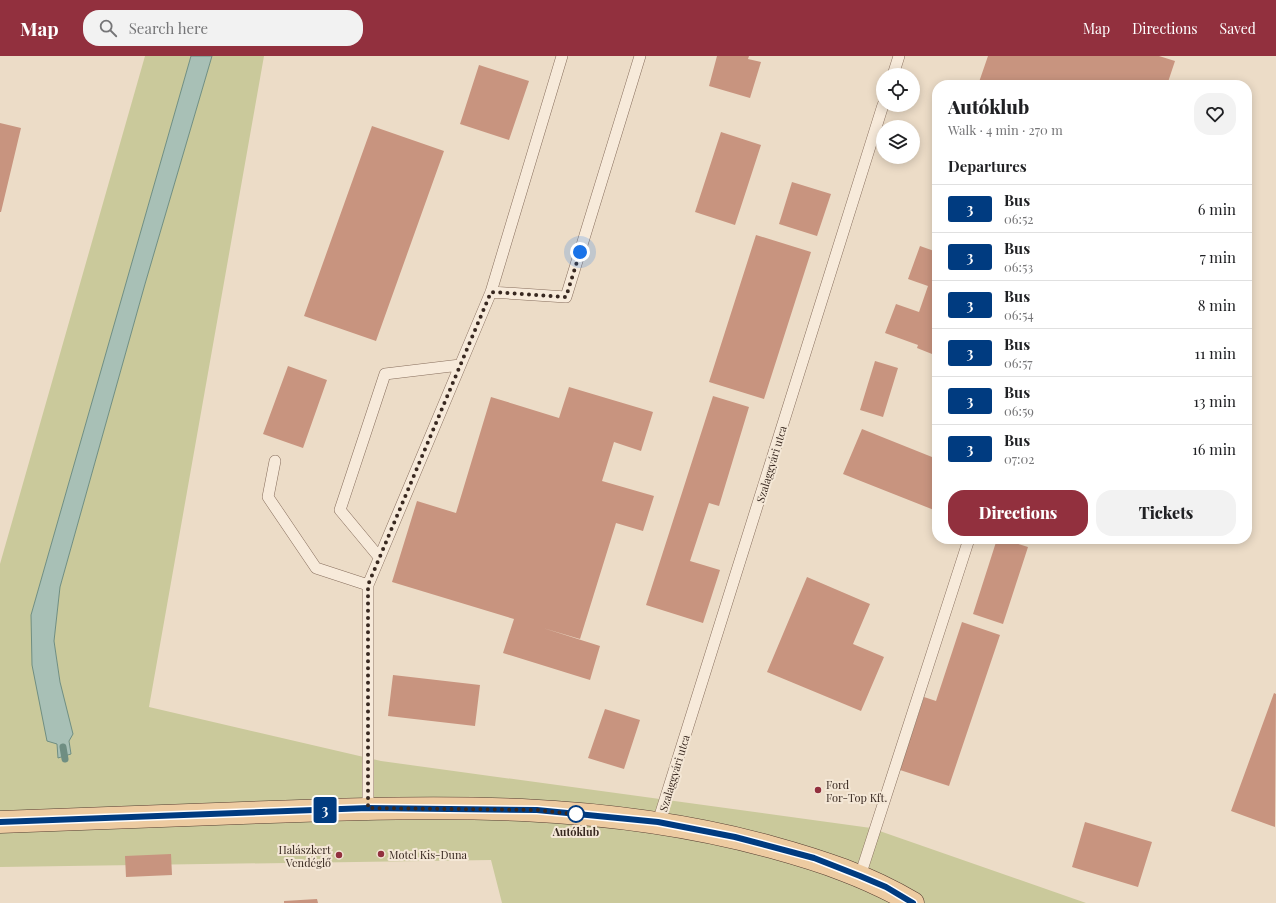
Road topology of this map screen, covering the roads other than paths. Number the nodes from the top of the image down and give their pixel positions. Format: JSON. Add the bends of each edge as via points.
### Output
{"nodes":[{"id":1,"x":562,"y":56,"type":"edge"},
{"id":2,"x":640,"y":56,"type":"edge"},
{"id":3,"x":899,"y":56,"type":"edge"},
{"id":4,"x":895,"y":68,"type":"edge"},
{"id":5,"x":882,"y":112,"type":"edge"},
{"id":6,"x":491,"y":292,"type":"junction"},
{"id":7,"x":460,"y":365,"type":"junction"},
{"id":8,"x":275,"y":461,"type":"dead end"},
{"id":9,"x":967,"y":544,"type":"edge"},
{"id":10,"x":379,"y":557,"type":"junction"},
{"id":11,"x":368,"y":585,"type":"junction"},
{"id":12,"x":368,"y":808,"type":"junction"},
{"id":13,"x":0,"y":822,"type":"edge"},
{"id":14,"x":658,"y":822,"type":"junction"},
{"id":15,"x":860,"y":876,"type":"junction"},
{"id":16,"x":913,"y":903,"type":"edge"}],
"edges":[{"from":1,"to":6,"type":"lane"},
{"from":2,"to":6,"type":"lane","via":[[566,297]]},
{"from":3,"to":4,"type":"lane"},
{"from":5,"to":14,"type":"lane","name":"Szalaggyári utca"},
{"from":6,"to":7,"type":"lane"},
{"from":7,"to":10,"type":"lane"},
{"from":7,"to":10,"type":"lane","via":[[385,374],[340,510]]},
{"from":8,"to":11,"type":"lane","via":[[268,497],[316,568]]},
{"from":9,"to":15,"type":"lane"},
{"from":10,"to":11,"type":"lane"},
{"from":11,"to":12,"type":"lane"},
{"from":12,"to":13,"type":"main road"},
{"from":12,"to":14,"type":"main road","via":[[537,810]]},
{"from":14,"to":15,"type":"main road","via":[[742,839],[814,858]]},
{"from":15,"to":16,"type":"main road","via":[[886,887]]}]}
